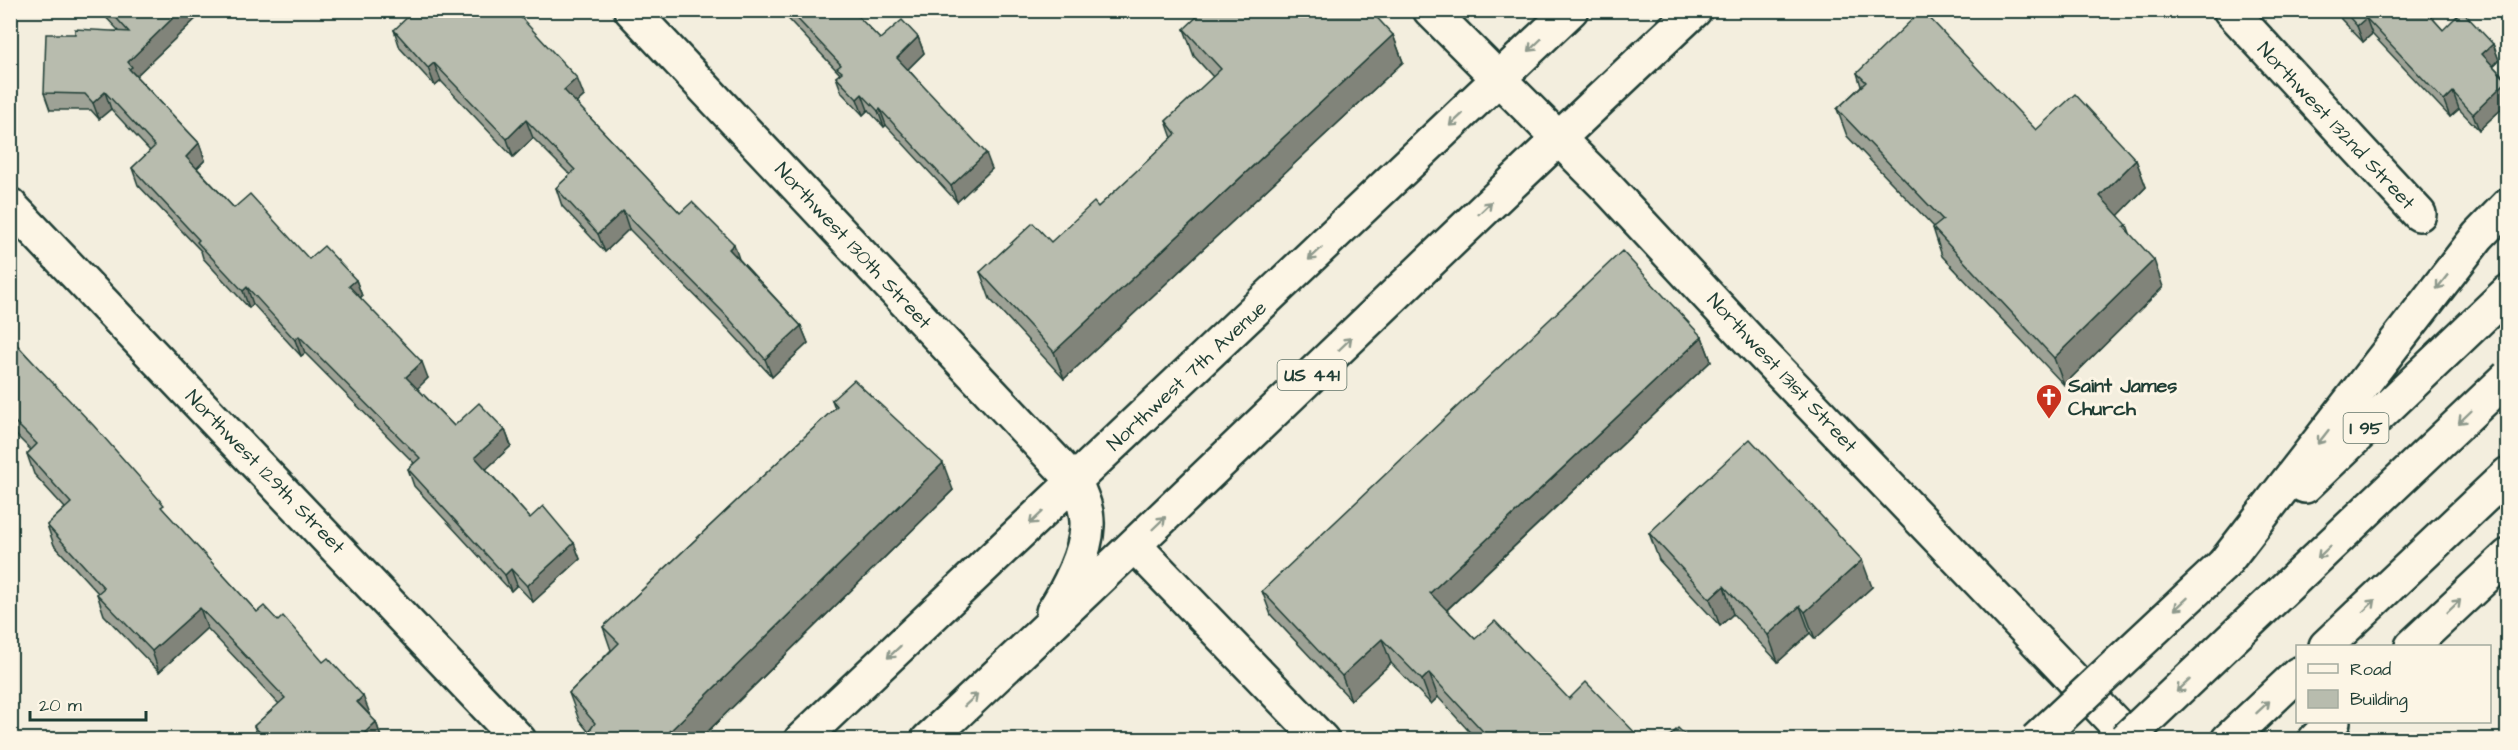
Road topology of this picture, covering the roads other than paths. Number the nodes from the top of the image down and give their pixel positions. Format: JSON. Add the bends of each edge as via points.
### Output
{"nodes":[{"id":1,"x":631,"y":10,"type":"edge"},
{"id":2,"x":1430,"y":10,"type":"edge"},
{"id":3,"x":1571,"y":10,"type":"edge"},
{"id":4,"x":1695,"y":10,"type":"edge"},
{"id":5,"x":2230,"y":10,"type":"edge"},
{"id":6,"x":1499,"y":79,"type":"junction"},
{"id":7,"x":1558,"y":138,"type":"junction"},
{"id":8,"x":10,"y":205,"type":"edge"},
{"id":9,"x":2508,"y":205,"type":"edge"},
{"id":10,"x":2419,"y":214,"type":"dead end"},
{"id":11,"x":2508,"y":292,"type":"edge"},
{"id":12,"x":2508,"y":376,"type":"edge"},
{"id":13,"x":2508,"y":474,"type":"edge"},
{"id":14,"x":1075,"y":482,"type":"junction"},
{"id":15,"x":1135,"y":546,"type":"junction"},
{"id":16,"x":2508,"y":556,"type":"edge"},
{"id":17,"x":2224,"y":564,"type":"junction"},
{"id":18,"x":1036,"y":639,"type":"junction"},
{"id":19,"x":2327,"y":645,"type":"edge"},
{"id":20,"x":2413,"y":645,"type":"edge"},
{"id":21,"x":2296,"y":676,"type":"edge"},
{"id":22,"x":2333,"y":723,"type":"edge"},
{"id":23,"x":519,"y":740,"type":"edge"},
{"id":24,"x":801,"y":740,"type":"edge"},
{"id":25,"x":928,"y":740,"type":"edge"},
{"id":26,"x":1322,"y":740,"type":"edge"},
{"id":27,"x":2036,"y":740,"type":"edge"},
{"id":28,"x":2125,"y":740,"type":"edge"},
{"id":29,"x":2131,"y":740,"type":"edge"},
{"id":30,"x":2228,"y":740,"type":"edge"},
{"id":31,"x":2315,"y":740,"type":"edge"}],
"edges":[{"from":1,"to":14,"type":"main road","name":"Northwest 130th Street"},
{"from":2,"to":6,"type":"main road","name":"Northwest 131st Street"},
{"from":3,"to":6,"type":"main road","name":"Northwest 7th Avenue","one_way":true},
{"from":4,"to":7,"type":"main road","number":"US 441"},
{"from":5,"to":10,"type":"main road","name":"Northwest 132nd Street"},
{"from":6,"to":7,"type":"main road","name":"Northwest 131st Street"},
{"from":6,"to":14,"type":"main road","name":"Northwest 7th Avenue","one_way":true},
{"from":15,"to":7,"type":"main road","number":"US 441","one_way":true},
{"from":7,"to":29,"type":"main road","name":"Northwest 131st Street"},
{"from":8,"to":23,"type":"main road","name":"Northwest 129th Street"},
{"from":9,"to":17,"type":"main road","one_way":true,"via":[[2478,236]]},
{"from":11,"to":17,"type":"main road","number":"I 95"},
{"from":12,"to":28,"type":"main road","one_way":true,"bridge":true},
{"from":19,"to":13,"type":"main road","one_way":true},
{"from":14,"to":18,"type":"main road","via":[[1085,506],[1087,527],[1081,553]]},
{"from":14,"to":24,"type":"main road","name":"Northwest 7th Avenue","one_way":true},
{"from":15,"to":18,"type":"main road","number":"US 441"},
{"from":15,"to":26,"type":"main road"},
{"from":20,"to":16,"type":"main road","one_way":true},
{"from":17,"to":27,"type":"main road","number":"I 95","one_way":true,"bridge":true},
{"from":25,"to":18,"type":"main road","number":"US 441","one_way":true},
{"from":30,"to":21,"type":"main road","one_way":true},
{"from":22,"to":31,"type":"main road"}]}
